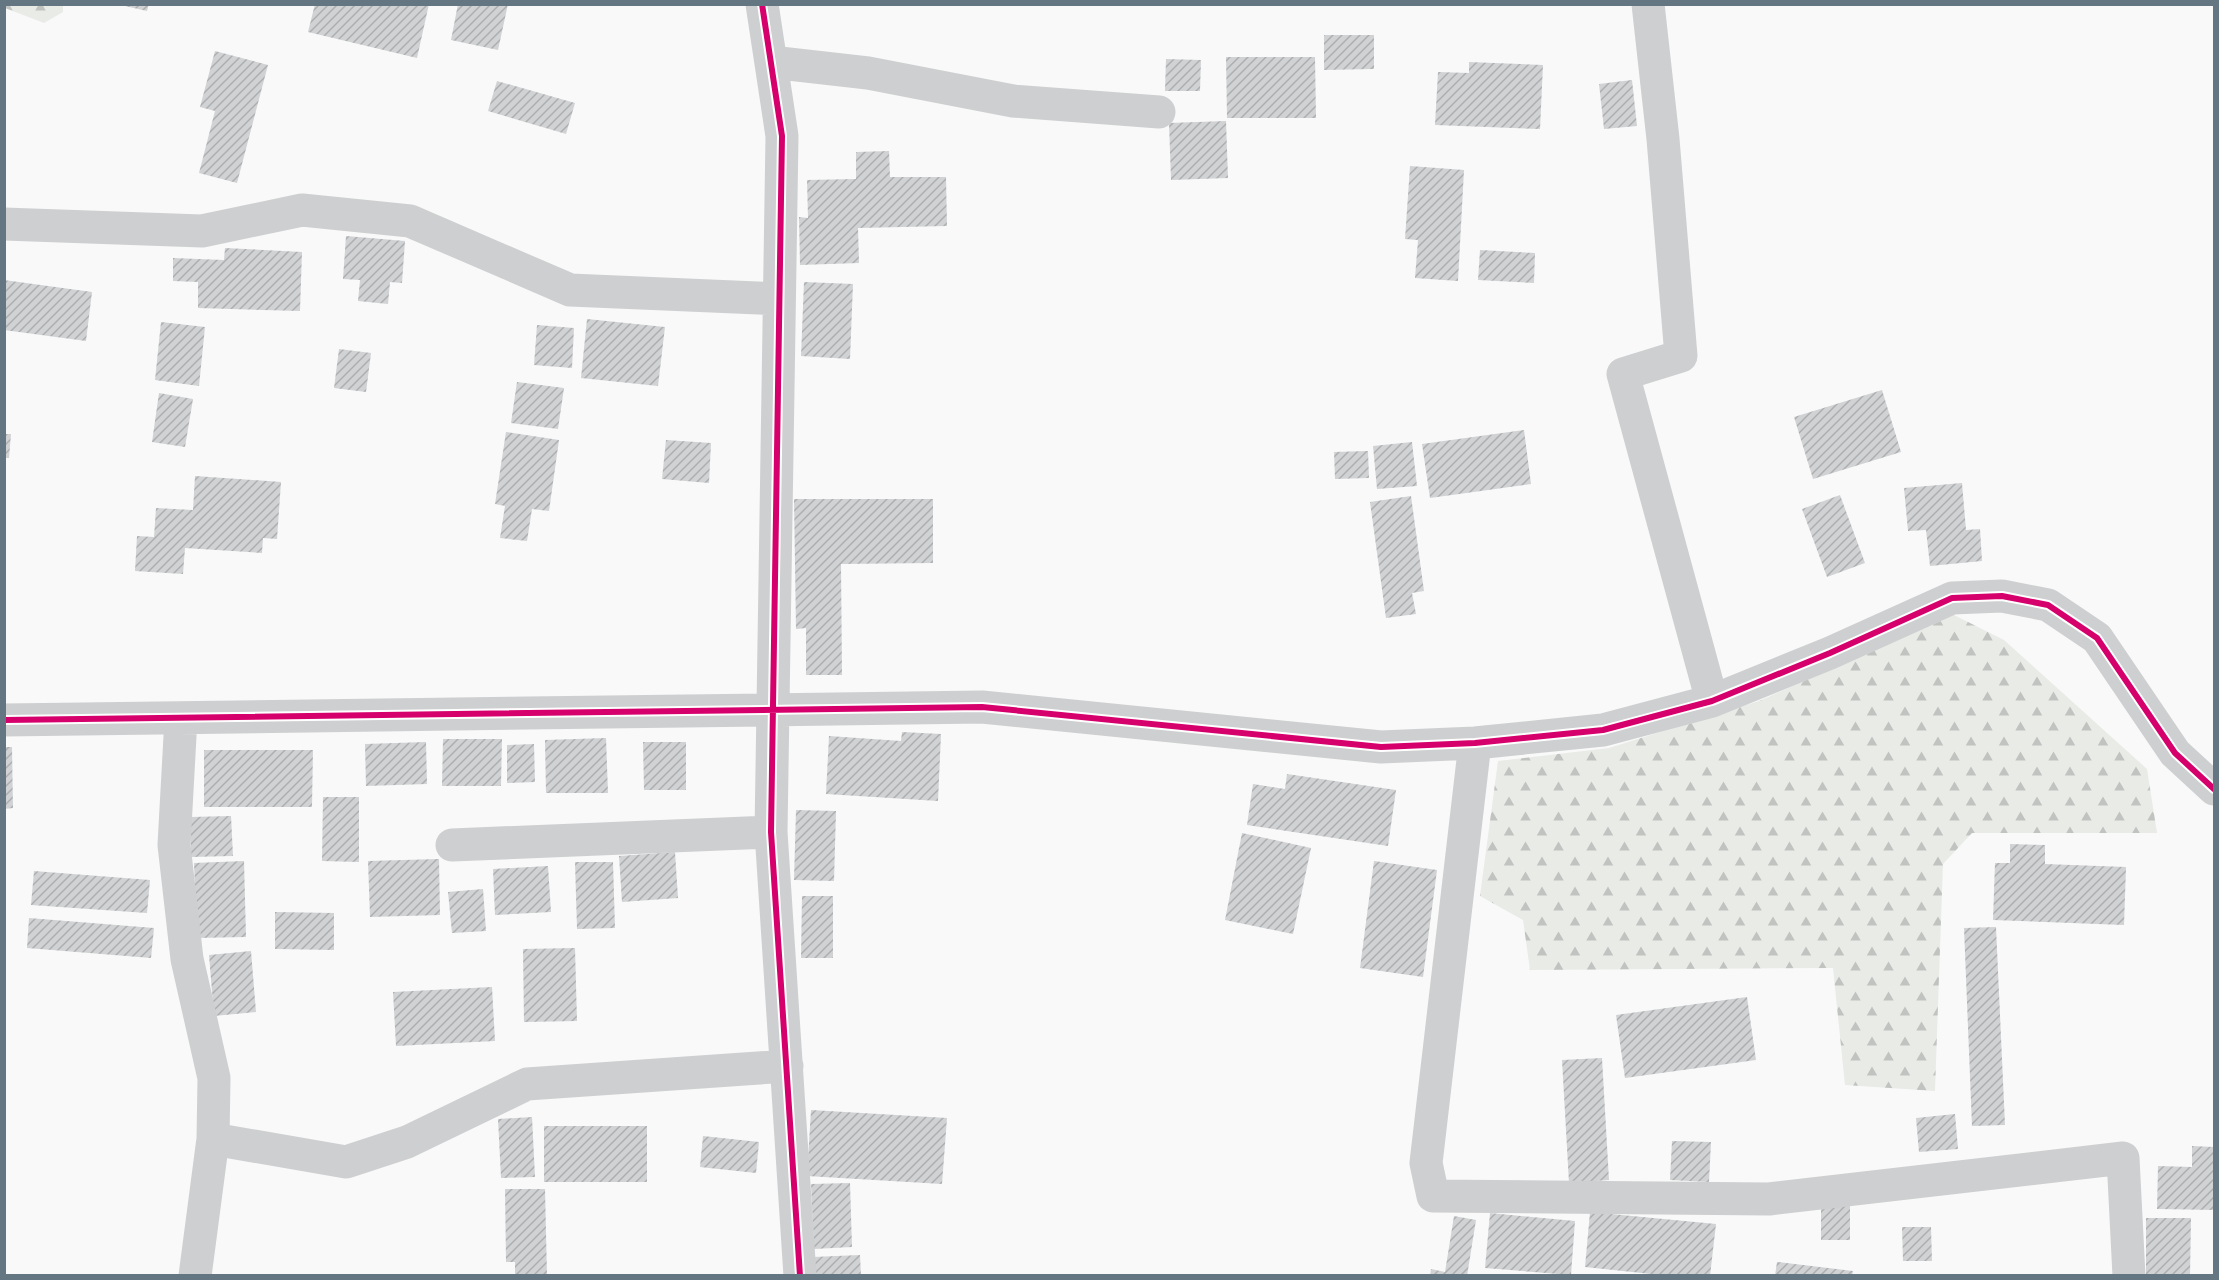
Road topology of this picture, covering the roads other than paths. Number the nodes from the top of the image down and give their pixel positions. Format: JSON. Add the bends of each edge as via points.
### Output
{"nodes":[{"id":1,"x":762,"y":4,"type":"edge"},
{"id":2,"x":1648,"y":4,"type":"edge"},
{"id":3,"x":771,"y":62,"type":"junction"},
{"id":4,"x":1159,"y":112,"type":"dead end"},
{"id":5,"x":4,"y":224,"type":"edge"},
{"id":6,"x":779,"y":299,"type":"junction"},
{"id":7,"x":1712,"y":701,"type":"junction"},
{"id":8,"x":772,"y":710,"type":"junction"},
{"id":9,"x":181,"y":718,"type":"junction"},
{"id":10,"x":4,"y":720,"type":"edge"},
{"id":11,"x":1475,"y":743,"type":"junction"},
{"id":12,"x":2214,"y":789,"type":"edge"},
{"id":13,"x":771,"y":832,"type":"junction"},
{"id":14,"x":452,"y":845,"type":"dead end"},
{"id":15,"x":787,"y":1066,"type":"junction"},
{"id":16,"x":213,"y":1139,"type":"junction"},
{"id":17,"x":195,"y":1275,"type":"edge"},
{"id":18,"x":800,"y":1275,"type":"edge"},
{"id":19,"x":2129,"y":1275,"type":"edge"}],
"edges":[{"from":1,"to":3,"type":"street"},
{"from":2,"to":7,"type":"street","via":[[1681,356],[1623,374]]},
{"from":3,"to":4,"type":"street","via":[[868,73],[1013,101]]},
{"from":3,"to":6,"type":"street","via":[[782,136]]},
{"from":5,"to":6,"type":"street","via":[[202,231],[302,210],[410,221],[570,290]]},
{"from":6,"to":8,"type":"street"},
{"from":7,"to":11,"type":"street","via":[[1603,730]]},
{"from":7,"to":12,"type":"street","via":[[1952,598],[2002,596],[2048,605],[2097,638],[2175,753]]},
{"from":8,"to":9,"type":"street"},
{"from":8,"to":11,"type":"street","via":[[982,706],[1381,747]]},
{"from":8,"to":13,"type":"street"},
{"from":9,"to":10,"type":"street"},
{"from":9,"to":16,"type":"street","via":[[174,845],[187,959],[214,1078]]},
{"from":11,"to":19,"type":"street","via":[[1426,1163],[1433,1196],[1769,1199],[2123,1158]]},
{"from":13,"to":14,"type":"street"},
{"from":13,"to":15,"type":"street"},
{"from":15,"to":16,"type":"street","via":[[526,1084],[407,1142],[346,1162]]},
{"from":15,"to":18,"type":"street"},
{"from":16,"to":17,"type":"street"}]}
